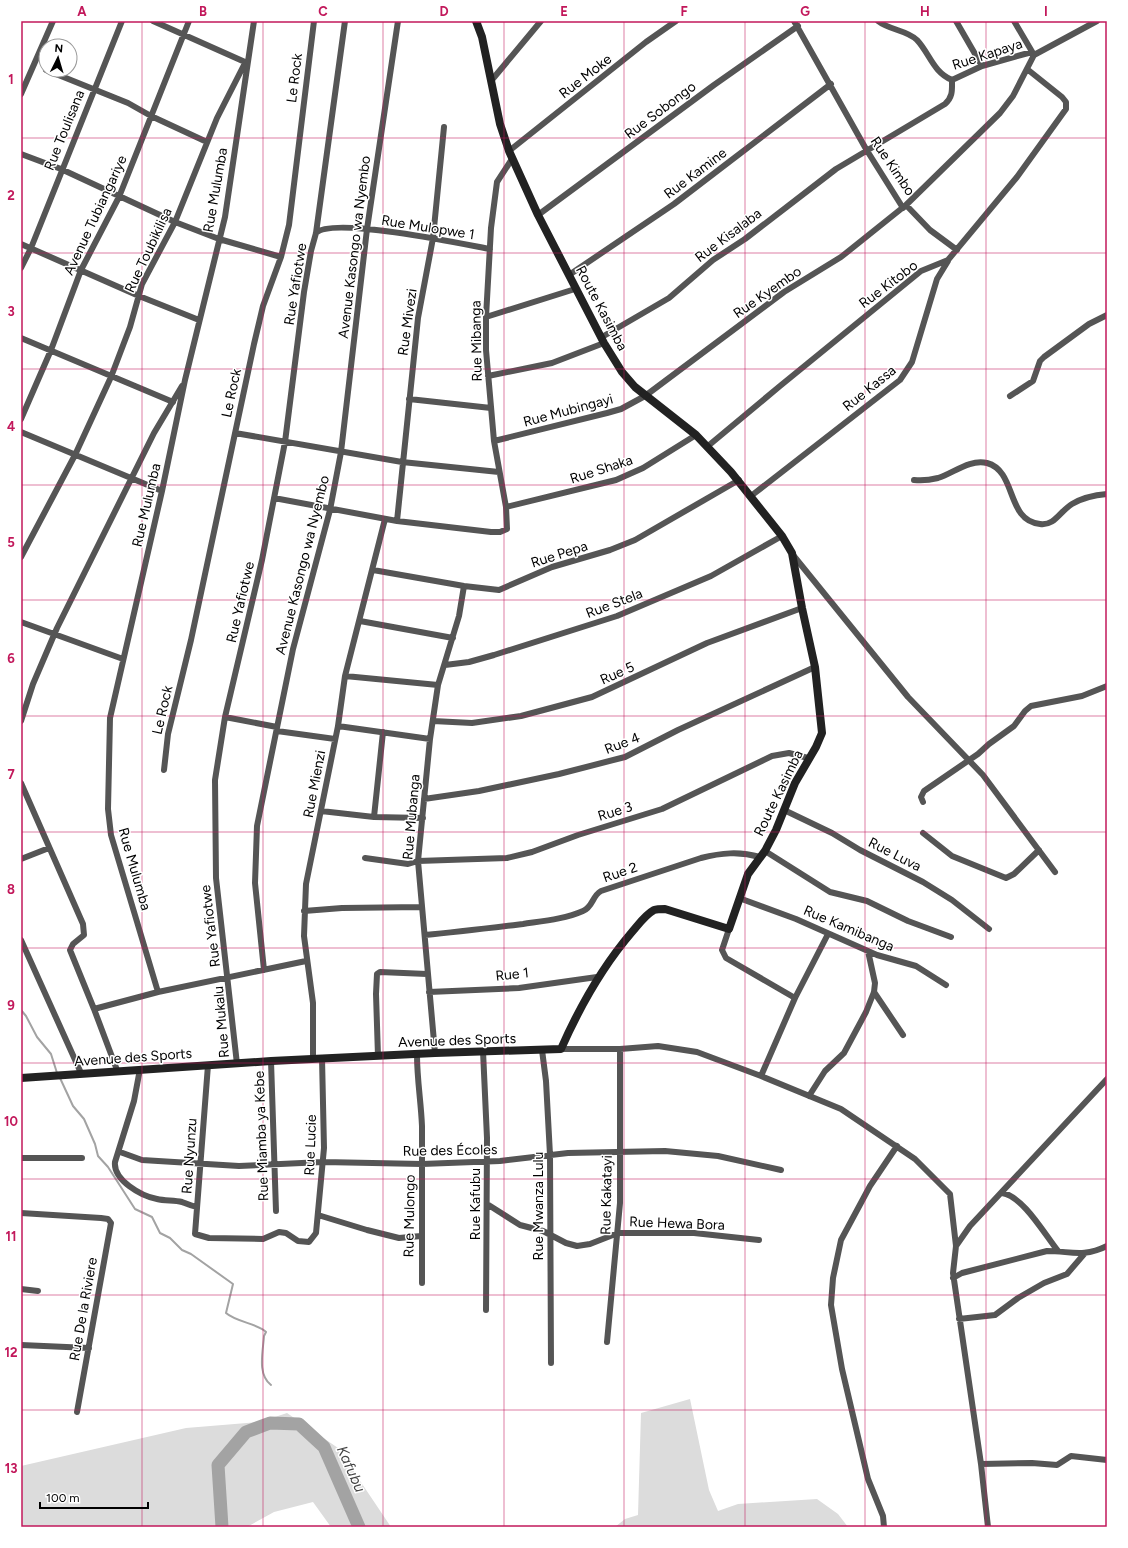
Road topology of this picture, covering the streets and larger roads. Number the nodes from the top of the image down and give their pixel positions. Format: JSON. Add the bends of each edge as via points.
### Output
{"nodes":[{"id":1,"x":53,"y":21,"type":"edge"},
{"id":2,"x":122,"y":21,"type":"edge"},
{"id":3,"x":153,"y":21,"type":"edge"},
{"id":4,"x":189,"y":21,"type":"edge"},
{"id":5,"x":254,"y":21,"type":"edge"},
{"id":6,"x":314,"y":21,"type":"edge"},
{"id":7,"x":345,"y":21,"type":"edge"},
{"id":8,"x":398,"y":21,"type":"edge"},
{"id":9,"x":476,"y":21,"type":"edge"},
{"id":10,"x":541,"y":21,"type":"edge"},
{"id":11,"x":676,"y":21,"type":"edge"},
{"id":12,"x":878,"y":21,"type":"edge"},
{"id":13,"x":956,"y":21,"type":"edge"},
{"id":14,"x":1014,"y":21,"type":"edge"},
{"id":15,"x":1097,"y":21,"type":"edge"},
{"id":16,"x":796,"y":23,"type":"edge"},
{"id":17,"x":184,"y":35,"type":"junction"},
{"id":18,"x":1033,"y":53,"type":"junction"},
{"id":19,"x":246,"y":60,"type":"junction"},
{"id":20,"x":34,"y":65,"type":"junction"},
{"id":21,"x":982,"y":66,"type":"junction"},
{"id":22,"x":38,"y":67,"type":"edge"},
{"id":23,"x":1027,"y":69,"type":"junction"},
{"id":24,"x":65,"y":78,"type":"edge"},
{"id":25,"x":952,"y":80,"type":"junction"},
{"id":26,"x":491,"y":81,"type":"junction"},
{"id":27,"x":831,"y":84,"type":"junction"},
{"id":28,"x":93,"y":90,"type":"junction"},
{"id":29,"x":21,"y":94,"type":"edge"},
{"id":30,"x":151,"y":116,"type":"junction"},
{"id":31,"x":444,"y":127,"type":"dead end"},
{"id":32,"x":207,"y":142,"type":"junction"},
{"id":33,"x":866,"y":149,"type":"junction"},
{"id":34,"x":21,"y":154,"type":"edge"},
{"id":35,"x":510,"y":155,"type":"junction"},
{"id":36,"x":61,"y":169,"type":"junction"},
{"id":37,"x":119,"y":197,"type":"junction"},
{"id":38,"x":905,"y":206,"type":"junction"},
{"id":39,"x":538,"y":215,"type":"junction"},
{"id":40,"x":175,"y":222,"type":"junction"},
{"id":41,"x":367,"y":229,"type":"junction"},
{"id":42,"x":316,"y":233,"type":"junction"},
{"id":43,"x":433,"y":238,"type":"junction"},
{"id":44,"x":219,"y":239,"type":"junction"},
{"id":45,"x":21,"y":244,"type":"edge"},
{"id":46,"x":31,"y":248,"type":"junction"},
{"id":47,"x":490,"y":249,"type":"junction"},
{"id":48,"x":957,"y":250,"type":"junction"},
{"id":49,"x":281,"y":257,"type":"junction"},
{"id":50,"x":948,"y":260,"type":"junction"},
{"id":51,"x":21,"y":268,"type":"edge"},
{"id":52,"x":82,"y":270,"type":"junction"},
{"id":53,"x":569,"y":275,"type":"junction"},
{"id":54,"x":575,"y":289,"type":"junction"},
{"id":55,"x":139,"y":296,"type":"junction"},
{"id":56,"x":1107,"y":315,"type":"edge"},
{"id":57,"x":486,"y":317,"type":"junction"},
{"id":58,"x":199,"y":320,"type":"junction"},
{"id":59,"x":21,"y":338,"type":"edge"},
{"id":60,"x":603,"y":340,"type":"junction"},
{"id":61,"x":52,"y":350,"type":"junction"},
{"id":62,"x":488,"y":376,"type":"junction"},
{"id":63,"x":111,"y":377,"type":"junction"},
{"id":64,"x":185,"y":380,"type":"junction"},
{"id":65,"x":645,"y":396,"type":"junction"},
{"id":66,"x":1010,"y":396,"type":"dead end"},
{"id":67,"x":409,"y":399,"type":"junction"},
{"id":68,"x":173,"y":402,"type":"junction"},
{"id":69,"x":491,"y":408,"type":"junction"},
{"id":70,"x":21,"y":419,"type":"edge"},
{"id":71,"x":21,"y":432,"type":"edge"},
{"id":72,"x":235,"y":433,"type":"junction"},
{"id":73,"x":696,"y":435,"type":"junction"},
{"id":74,"x":494,"y":441,"type":"junction"},
{"id":75,"x":285,"y":442,"type":"junction"},
{"id":76,"x":708,"y":446,"type":"junction"},
{"id":77,"x":340,"y":452,"type":"junction"},
{"id":78,"x":75,"y":455,"type":"junction"},
{"id":79,"x":402,"y":462,"type":"junction"},
{"id":80,"x":499,"y":472,"type":"junction"},
{"id":81,"x":132,"y":480,"type":"junction"},
{"id":82,"x":739,"y":480,"type":"junction"},
{"id":83,"x":914,"y":480,"type":"dead end"},
{"id":84,"x":162,"y":491,"type":"junction"},
{"id":85,"x":1107,"y":494,"type":"edge"},
{"id":86,"x":751,"y":496,"type":"junction"},
{"id":87,"x":274,"y":498,"type":"junction"},
{"id":88,"x":506,"y":507,"type":"junction"},
{"id":89,"x":330,"y":510,"type":"junction"},
{"id":90,"x":385,"y":519,"type":"junction"},
{"id":91,"x":397,"y":521,"type":"junction"},
{"id":92,"x":782,"y":536,"type":"junction"},
{"id":93,"x":792,"y":553,"type":"junction"},
{"id":94,"x":21,"y":557,"type":"edge"},
{"id":95,"x":373,"y":570,"type":"junction"},
{"id":96,"x":464,"y":586,"type":"junction"},
{"id":97,"x":802,"y":608,"type":"junction"},
{"id":98,"x":360,"y":621,"type":"junction"},
{"id":99,"x":21,"y":622,"type":"edge"},
{"id":100,"x":54,"y":635,"type":"junction"},
{"id":101,"x":453,"y":638,"type":"junction"},
{"id":102,"x":123,"y":659,"type":"junction"},
{"id":103,"x":444,"y":665,"type":"junction"},
{"id":104,"x":815,"y":667,"type":"junction"},
{"id":105,"x":346,"y":676,"type":"junction"},
{"id":106,"x":438,"y":685,"type":"junction"},
{"id":107,"x":1107,"y":686,"type":"edge"},
{"id":108,"x":225,"y":717,"type":"junction"},
{"id":109,"x":21,"y":721,"type":"edge"},
{"id":110,"x":433,"y":721,"type":"junction"},
{"id":111,"x":338,"y":726,"type":"junction"},
{"id":112,"x":277,"y":729,"type":"junction"},
{"id":113,"x":383,"y":732,"type":"junction"},
{"id":114,"x":335,"y":739,"type":"junction"},
{"id":115,"x":430,"y":739,"type":"junction"},
{"id":116,"x":808,"y":758,"type":"junction"},
{"id":117,"x":969,"y":760,"type":"junction"},
{"id":118,"x":164,"y":770,"type":"dead end"},
{"id":119,"x":21,"y":783,"type":"edge"},
{"id":120,"x":424,"y":799,"type":"junction"},
{"id":121,"x":923,"y":802,"type":"dead end"},
{"id":122,"x":784,"y":810,"type":"junction"},
{"id":123,"x":321,"y":811,"type":"junction"},
{"id":124,"x":374,"y":817,"type":"junction"},
{"id":125,"x":423,"y":818,"type":"junction"},
{"id":126,"x":923,"y":833,"type":"dead end"},
{"id":127,"x":49,"y":848,"type":"junction"},
{"id":128,"x":1039,"y":850,"type":"junction"},
{"id":129,"x":762,"y":854,"type":"junction"},
{"id":130,"x":365,"y":858,"type":"dead end"},
{"id":131,"x":21,"y":859,"type":"edge"},
{"id":132,"x":418,"y":861,"type":"junction"},
{"id":133,"x":1055,"y":872,"type":"dead end"},
{"id":134,"x":740,"y":898,"type":"junction"},
{"id":135,"x":422,"y":907,"type":"junction"},
{"id":136,"x":304,"y":911,"type":"junction"},
{"id":137,"x":729,"y":929,"type":"junction"},
{"id":138,"x":989,"y":929,"type":"dead end"},
{"id":139,"x":828,"y":934,"type":"junction"},
{"id":140,"x":425,"y":935,"type":"junction"},
{"id":141,"x":950,"y":937,"type":"dead end"},
{"id":142,"x":21,"y":940,"type":"edge"},
{"id":143,"x":868,"y":952,"type":"junction"},
{"id":144,"x":306,"y":962,"type":"junction"},
{"id":145,"x":264,"y":970,"type":"junction"},
{"id":146,"x":427,"y":974,"type":"junction"},
{"id":147,"x":597,"y":977,"type":"junction"},
{"id":148,"x":229,"y":978,"type":"junction"},
{"id":149,"x":946,"y":985,"type":"dead end"},
{"id":150,"x":158,"y":992,"type":"junction"},
{"id":151,"x":429,"y":992,"type":"junction"},
{"id":152,"x":874,"y":992,"type":"junction"},
{"id":153,"x":795,"y":998,"type":"junction"},
{"id":154,"x":94,"y":1009,"type":"junction"},
{"id":155,"x":903,"y":1035,"type":"dead end"},
{"id":156,"x":562,"y":1049,"type":"junction"},
{"id":157,"x":620,"y":1049,"type":"junction"},
{"id":158,"x":542,"y":1050,"type":"junction"},
{"id":159,"x":483,"y":1051,"type":"junction"},
{"id":160,"x":435,"y":1053,"type":"junction"},
{"id":161,"x":417,"y":1055,"type":"junction"},
{"id":162,"x":378,"y":1056,"type":"junction"},
{"id":163,"x":322,"y":1058,"type":"junction"},
{"id":164,"x":313,"y":1059,"type":"junction"},
{"id":165,"x":271,"y":1061,"type":"junction"},
{"id":166,"x":237,"y":1064,"type":"junction"},
{"id":167,"x":208,"y":1065,"type":"junction"},
{"id":168,"x":140,"y":1069,"type":"junction"},
{"id":169,"x":117,"y":1070,"type":"junction"},
{"id":170,"x":81,"y":1073,"type":"junction"},
{"id":171,"x":761,"y":1076,"type":"junction"},
{"id":172,"x":21,"y":1078,"type":"edge"},
{"id":173,"x":1107,"y":1079,"type":"edge"},
{"id":174,"x":809,"y":1096,"type":"junction"},
{"id":175,"x":897,"y":1146,"type":"junction"},
{"id":176,"x":619,"y":1151,"type":"junction"},
{"id":177,"x":120,"y":1152,"type":"junction"},
{"id":178,"x":550,"y":1155,"type":"junction"},
{"id":179,"x":21,"y":1158,"type":"edge"},
{"id":180,"x":82,"y":1158,"type":"dead end"},
{"id":181,"x":487,"y":1161,"type":"junction"},
{"id":182,"x":323,"y":1162,"type":"junction"},
{"id":183,"x":201,"y":1164,"type":"junction"},
{"id":184,"x":422,"y":1164,"type":"junction"},
{"id":185,"x":276,"y":1165,"type":"junction"},
{"id":186,"x":781,"y":1170,"type":"dead end"},
{"id":187,"x":1002,"y":1193,"type":"junction"},
{"id":188,"x":487,"y":1204,"type":"junction"},
{"id":189,"x":197,"y":1207,"type":"junction"},
{"id":190,"x":276,"y":1211,"type":"dead end"},
{"id":191,"x":21,"y":1213,"type":"edge"},
{"id":192,"x":318,"y":1215,"type":"junction"},
{"id":193,"x":316,"y":1233,"type":"joint"},
{"id":194,"x":618,"y":1233,"type":"junction"},
{"id":195,"x":550,"y":1234,"type":"junction"},
{"id":196,"x":421,"y":1236,"type":"junction"},
{"id":197,"x":760,"y":1240,"type":"dead end"},
{"id":198,"x":956,"y":1246,"type":"junction"},
{"id":199,"x":1107,"y":1246,"type":"edge"},
{"id":200,"x":1058,"y":1251,"type":"junction"},
{"id":201,"x":1085,"y":1253,"type":"junction"},
{"id":202,"x":953,"y":1278,"type":"junction"},
{"id":203,"x":422,"y":1282,"type":"dead end"},
{"id":204,"x":21,"y":1289,"type":"edge"},
{"id":205,"x":38,"y":1291,"type":"dead end"},
{"id":206,"x":486,"y":1310,"type":"dead end"},
{"id":207,"x":959,"y":1320,"type":"junction"},
{"id":208,"x":607,"y":1342,"type":"dead end"},
{"id":209,"x":21,"y":1345,"type":"edge"},
{"id":210,"x":89,"y":1348,"type":"junction"},
{"id":211,"x":551,"y":1363,"type":"dead end"},
{"id":212,"x":77,"y":1412,"type":"dead end"},
{"id":213,"x":1107,"y":1460,"type":"edge"},
{"id":214,"x":982,"y":1464,"type":"junction"},
{"id":215,"x":884,"y":1527,"type":"edge"},
{"id":216,"x":988,"y":1527,"type":"edge"}],
"edges":[{"from":1,"to":20,"type":"street"},
{"from":2,"to":28,"type":"street","name":"Rue Toulisana"},
{"from":3,"to":17,"type":"street"},
{"from":4,"to":17,"type":"street","name":"Avenue Tubiangariye"},
{"from":5,"to":19,"type":"street","name":"Rue Mulumba"},
{"from":6,"to":49,"type":"street","name":"Le Rock","via":[[289,225]]},
{"from":7,"to":42,"type":"street","name":"Rue Yafiotwe"},
{"from":8,"to":41,"type":"street","name":"Avenue Kasongo wa Nyembo"},
{"from":9,"to":26,"type":"street","name":"Route Kasimba"},
{"from":10,"to":26,"type":"street"},
{"from":11,"to":35,"type":"street","name":"Rue Moke","via":[[646,42]]},
{"from":12,"to":25,"type":"street","name":"Rue Kapaya","via":[[914,38],[938,71]]},
{"from":13,"to":21,"type":"street"},
{"from":14,"to":18,"type":"street"},
{"from":15,"to":18,"type":"street","name":"Rue Kapaya"},
{"from":16,"to":27,"type":"street","name":"Rue Kimbo"},
{"from":16,"to":39,"type":"street","name":"Rue Sobongo"},
{"from":17,"to":19,"type":"street"},
{"from":17,"to":30,"type":"street","name":"Avenue Tubiangariye"},
{"from":18,"to":21,"type":"street","name":"Rue Kapaya"},
{"from":18,"to":23,"type":"street","name":"Rue Kimbo"},
{"from":19,"to":32,"type":"street","name":"Rue Toubikilisa","via":[[216,118]]},
{"from":19,"to":44,"type":"street","name":"Rue Mulumba","via":[[225,217]]},
{"from":20,"to":22,"type":"street"},
{"from":20,"to":29,"type":"street"},
{"from":21,"to":25,"type":"street","name":"Rue Kapaya"},
{"from":23,"to":38,"type":"street","name":"Rue Kimbo","via":[[1013,96],[1000,113]]},
{"from":23,"to":48,"type":"street","name":"Rue Kitobo","via":[[1062,97],[1066,102],[1066,109],[1017,177]]},
{"from":24,"to":28,"type":"street"},
{"from":25,"to":33,"type":"street","name":"Rue Kisalaba","via":[[950,99],[931,113]]},
{"from":26,"to":35,"type":"street","name":"Route Kasimba"},
{"from":27,"to":33,"type":"street","name":"Rue Kimbo"},
{"from":27,"to":53,"type":"street","name":"Rue Kamine","via":[[674,204]]},
{"from":28,"to":30,"type":"street","via":[[128,103]]},
{"from":28,"to":36,"type":"street","name":"Rue Toulisana"},
{"from":30,"to":32,"type":"street"},
{"from":30,"to":37,"type":"street","name":"Avenue Tubiangariye"},
{"from":31,"to":43,"type":"street","name":"Rue Mivezi"},
{"from":32,"to":40,"type":"street","name":"Rue Toubikilisa"},
{"from":33,"to":38,"type":"street","name":"Rue Kimbo"},
{"from":33,"to":60,"type":"street","name":"Rue Kisalaba","via":[[713,260],[669,298]]},
{"from":34,"to":36,"type":"street"},
{"from":35,"to":39,"type":"street","name":"Route Kasimba"},
{"from":35,"to":47,"type":"street","name":"Rue Mibanga","via":[[497,182]]},
{"from":36,"to":37,"type":"street","via":[[101,186]]},
{"from":36,"to":46,"type":"street","name":"Rue Toulisana"},
{"from":37,"to":40,"type":"street"},
{"from":37,"to":52,"type":"street","name":"Avenue Tubiangariye"},
{"from":38,"to":48,"type":"street","via":[[930,230]]},
{"from":38,"to":65,"type":"street","name":"Rue Kyembo","via":[[841,257],[784,292]]},
{"from":39,"to":53,"type":"street","name":"Route Kasimba"},
{"from":40,"to":44,"type":"street"},
{"from":40,"to":55,"type":"street","name":"Rue Toubikilisa","via":[[142,284]]},
{"from":41,"to":42,"type":"street","name":"Rue Mulopwe 1","via":[[324,228]]},
{"from":41,"to":43,"type":"street","name":"Rue Mulopwe 1"},
{"from":41,"to":77,"type":"street","name":"Avenue Kasongo wa Nyembo"},
{"from":42,"to":75,"type":"street","name":"Rue Yafiotwe","via":[[311,251]]},
{"from":43,"to":47,"type":"street","name":"Rue Mulopwe 1"},
{"from":43,"to":67,"type":"street","name":"Rue Mivezi","via":[[418,318]]},
{"from":44,"to":49,"type":"street"},
{"from":44,"to":58,"type":"street","name":"Rue Mulumba"},
{"from":45,"to":46,"type":"street"},
{"from":46,"to":51,"type":"street","name":"Rue Toulisana"},
{"from":46,"to":52,"type":"street"},
{"from":47,"to":57,"type":"street","name":"Rue Mibanga"},
{"from":48,"to":50,"type":"street","name":"Rue Kitobo"},
{"from":49,"to":72,"type":"street","name":"Le Rock","via":[[263,306]]},
{"from":50,"to":76,"type":"street","name":"Rue Kitobo","via":[[921,271]]},
{"from":50,"to":86,"type":"street","name":"Rue Kassa","via":[[937,279],[912,362],[900,380]]},
{"from":52,"to":55,"type":"street"},
{"from":52,"to":61,"type":"street","name":"Avenue Tubiangariye"},
{"from":53,"to":54,"type":"street","name":"Route Kasimba"},
{"from":54,"to":57,"type":"street"},
{"from":54,"to":60,"type":"street","name":"Route Kasimba"},
{"from":55,"to":58,"type":"street"},
{"from":55,"to":63,"type":"street","name":"Rue Toubikilisa"},
{"from":56,"to":66,"type":"street","via":[[1089,324],[1044,357],[1033,381]]},
{"from":57,"to":62,"type":"street","name":"Rue Mibanga"},
{"from":58,"to":64,"type":"street","name":"Rue Mulumba"},
{"from":59,"to":61,"type":"street"},
{"from":60,"to":62,"type":"street","name":"Rue Kisalaba","via":[[557,362]]},
{"from":60,"to":65,"type":"street","name":"Route Kasimba","via":[[622,372]]},
{"from":61,"to":63,"type":"street"},
{"from":61,"to":70,"type":"street","name":"Avenue Tubiangariye"},
{"from":62,"to":69,"type":"street","name":"Rue Mibanga"},
{"from":63,"to":68,"type":"street"},
{"from":63,"to":78,"type":"street","name":"Rue Toubikilisa"},
{"from":64,"to":68,"type":"street"},
{"from":64,"to":84,"type":"street","name":"Rue Mulumba"},
{"from":65,"to":73,"type":"street","name":"Route Kasimba"},
{"from":65,"to":74,"type":"street","name":"Rue Mubingayi","via":[[607,414]]},
{"from":67,"to":69,"type":"street"},
{"from":67,"to":79,"type":"street","name":"Rue Mivezi"},
{"from":68,"to":81,"type":"street","via":[[154,433]]},
{"from":69,"to":74,"type":"street","name":"Rue Mibanga"},
{"from":71,"to":78,"type":"street"},
{"from":72,"to":75,"type":"street"},
{"from":72,"to":118,"type":"street","name":"Le Rock","via":[[191,640],[168,734]]},
{"from":73,"to":76,"type":"street","name":"Route Kasimba"},
{"from":73,"to":88,"type":"street","name":"Rue Shaka","via":[[643,468],[616,480]]},
{"from":74,"to":80,"type":"street","name":"Rue Mibanga"},
{"from":75,"to":77,"type":"street"},
{"from":75,"to":87,"type":"street","name":"Rue Yafiotwe"},
{"from":76,"to":82,"type":"street","name":"Route Kasimba"},
{"from":77,"to":79,"type":"street"},
{"from":77,"to":89,"type":"street","name":"Avenue Kasongo wa Nyembo"},
{"from":78,"to":81,"type":"street"},
{"from":78,"to":94,"type":"street","name":"Rue Toubikilisa"},
{"from":79,"to":80,"type":"street"},
{"from":79,"to":91,"type":"street","name":"Rue Mivezi"},
{"from":80,"to":88,"type":"street","name":"Rue Mibanga"},
{"from":81,"to":84,"type":"street"},
{"from":81,"to":100,"type":"street"},
{"from":82,"to":86,"type":"street","name":"Route Kasimba"},
{"from":82,"to":96,"type":"street","name":"Rue Pepa","via":[[635,540],[610,550],[552,567],[499,590]]},
{"from":83,"to":85,"type":"street","via":[[939,478],[978,462],[995,466],[1002,473],[1019,512],[1031,522],[1041,524],[1052,523],[1073,503]]},
{"from":84,"to":102,"type":"street","name":"Rue Mulumba"},
{"from":86,"to":92,"type":"street","name":"Route Kasimba"},
{"from":87,"to":89,"type":"street"},
{"from":87,"to":108,"type":"street","name":"Rue Yafiotwe","via":[[252,606]]},
{"from":88,"to":91,"type":"street","name":"Rue Mibanga","via":[[508,526],[504,531]]},
{"from":89,"to":90,"type":"street"},
{"from":89,"to":112,"type":"street","name":"Avenue Kasongo wa Nyembo","via":[[293,649]]},
{"from":90,"to":91,"type":"street"},
{"from":90,"to":95,"type":"street","name":"Rue Mienzi"},
{"from":92,"to":93,"type":"street","name":"Route Kasimba"},
{"from":92,"to":103,"type":"street","name":"Rue Stela","via":[[711,576],[617,616],[494,655]]},
{"from":93,"to":97,"type":"street","name":"Route Kasimba"},
{"from":93,"to":117,"type":"street","name":"Route Kasimba","via":[[908,697]]},
{"from":95,"to":96,"type":"street","name":"Rue Pepa"},
{"from":95,"to":98,"type":"street","name":"Rue Mienzi"},
{"from":96,"to":101,"type":"street","name":"Rue Mubanga"},
{"from":97,"to":104,"type":"street","name":"Route Kasimba"},
{"from":97,"to":110,"type":"street","name":"Rue 5","via":[[707,644],[592,697],[521,716],[472,723]]},
{"from":98,"to":101,"type":"street"},
{"from":98,"to":105,"type":"street","name":"Rue Mienzi"},
{"from":99,"to":100,"type":"street"},
{"from":100,"to":102,"type":"street"},
{"from":100,"to":109,"type":"street","via":[[33,684]]},
{"from":101,"to":103,"type":"street","name":"Rue Mubanga"},
{"from":102,"to":150,"type":"street","name":"Rue Mulumba","via":[[110,718],[108,809],[111,835]]},
{"from":103,"to":106,"type":"street","name":"Rue Mubanga"},
{"from":104,"to":116,"type":"street","name":"Route Kasimba","via":[[822,733]]},
{"from":104,"to":120,"type":"street","name":"Rue 4","via":[[625,757],[479,791]]},
{"from":105,"to":106,"type":"street"},
{"from":105,"to":111,"type":"street","name":"Rue Mienzi"},
{"from":106,"to":110,"type":"street","name":"Rue Mubanga"},
{"from":107,"to":117,"type":"street","via":[[1082,696],[1031,706],[1014,726]]},
{"from":108,"to":112,"type":"street"},
{"from":108,"to":148,"type":"street","name":"Rue Yafiotwe","via":[[216,767],[214,799],[216,878]]},
{"from":110,"to":115,"type":"street","name":"Rue Mubanga"},
{"from":111,"to":113,"type":"street"},
{"from":111,"to":114,"type":"street","name":"Rue Mienzi"},
{"from":112,"to":114,"type":"street"},
{"from":112,"to":145,"type":"street","name":"Avenue Kasongo wa Nyembo","via":[[254,853]]},
{"from":113,"to":115,"type":"street"},
{"from":113,"to":124,"type":"street"},
{"from":114,"to":123,"type":"street","name":"Rue Mienzi"},
{"from":115,"to":120,"type":"street","name":"Rue Mubanga"},
{"from":116,"to":122,"type":"street","name":"Route Kasimba"},
{"from":116,"to":132,"type":"street","name":"Rue 3","via":[[789,753],[772,756],[662,809],[532,852],[507,858]]},
{"from":117,"to":121,"type":"street","via":[[924,791],[921,798]]},
{"from":117,"to":128,"type":"street","name":"Route Kasimba","via":[[983,774]]},
{"from":119,"to":127,"type":"street"},
{"from":120,"to":125,"type":"street","name":"Rue Mubanga"},
{"from":122,"to":129,"type":"street","name":"Route Kasimba"},
{"from":122,"to":138,"type":"street","name":"Rue Luva","via":[[923,882],[952,900]]},
{"from":123,"to":124,"type":"street"},
{"from":123,"to":136,"type":"street","name":"Rue Mienzi","via":[[306,884]]},
{"from":124,"to":125,"type":"street"},
{"from":125,"to":132,"type":"street","name":"Rue Mubanga"},
{"from":126,"to":128,"type":"street","via":[[952,856],[1006,878],[1014,874]]},
{"from":127,"to":131,"type":"street"},
{"from":127,"to":154,"type":"street","via":[[84,924],[84,935],[70,950]]},
{"from":128,"to":133,"type":"street","name":"Route Kasimba"},
{"from":129,"to":134,"type":"street","name":"Route Kasimba","via":[[748,874]]},
{"from":129,"to":140,"type":"street","name":"Rue 2","via":[[733,853],[701,858],[601,891],[596,894],[588,908],[562,918]]},
{"from":129,"to":141,"type":"street","name":"Rue 2","via":[[830,892],[867,901],[908,921]]},
{"from":130,"to":132,"type":"street","name":"Rue 3","via":[[408,864]]},
{"from":132,"to":135,"type":"street","name":"Rue Mubanga"},
{"from":134,"to":137,"type":"street","name":"Route Kasimba"},
{"from":134,"to":139,"type":"street","name":"Rue Kamibanga"},
{"from":135,"to":136,"type":"street"},
{"from":135,"to":140,"type":"street","name":"Rue Mubanga"},
{"from":136,"to":144,"type":"street","name":"Rue Mienzi"},
{"from":137,"to":147,"type":"street","via":[[666,909],[655,909],[633,931]]},
{"from":137,"to":153,"type":"street","name":"Route Kasimba","via":[[722,950],[726,958]]},
{"from":139,"to":143,"type":"street","name":"Rue Kamibanga"},
{"from":139,"to":153,"type":"street"},
{"from":140,"to":146,"type":"street","name":"Rue Mubanga"},
{"from":142,"to":170,"type":"street"},
{"from":143,"to":149,"type":"street","name":"Rue Kamibanga","via":[[916,966]]},
{"from":143,"to":152,"type":"street","via":[[875,983]]},
{"from":144,"to":145,"type":"street"},
{"from":144,"to":164,"type":"street","name":"Rue Mienzi","via":[[313,1003]]},
{"from":145,"to":148,"type":"street"},
{"from":146,"to":151,"type":"street","name":"Rue Mubanga"},
{"from":146,"to":162,"type":"street","via":[[377,974]]},
{"from":147,"to":151,"type":"street","name":"Rue 1","via":[[519,988]]},
{"from":147,"to":156,"type":"street"},
{"from":148,"to":150,"type":"street"},
{"from":148,"to":166,"type":"street","name":"Rue Mukalu"},
{"from":150,"to":154,"type":"street"},
{"from":151,"to":160,"type":"street","name":"Rue Mubanga"},
{"from":152,"to":155,"type":"street"},
{"from":152,"to":174,"type":"street","via":[[844,1053],[825,1071]]},
{"from":153,"to":171,"type":"street"},
{"from":154,"to":169,"type":"street"},
{"from":156,"to":157,"type":"street","name":"Avenue des Sports"},
{"from":156,"to":158,"type":"street","name":"Avenue des Sports"},
{"from":157,"to":171,"type":"street","name":"Avenue des Sports","via":[[658,1046],[698,1052]]},
{"from":157,"to":176,"type":"street","name":"Rue Kakatayi"},
{"from":158,"to":159,"type":"street","name":"Avenue des Sports"},
{"from":158,"to":178,"type":"street","name":"Rue Mwanza Lulu"},
{"from":159,"to":160,"type":"street","name":"Avenue des Sports"},
{"from":159,"to":181,"type":"street","name":"Rue Kafubu"},
{"from":160,"to":161,"type":"street","name":"Avenue des Sports"},
{"from":161,"to":162,"type":"street","name":"Avenue des Sports"},
{"from":161,"to":184,"type":"street","name":"Rue Mulongo"},
{"from":162,"to":163,"type":"street","name":"Avenue des Sports"},
{"from":163,"to":164,"type":"street","name":"Avenue des Sports"},
{"from":163,"to":182,"type":"street","name":"Rue Lucie"},
{"from":164,"to":165,"type":"street","name":"Avenue des Sports"},
{"from":165,"to":166,"type":"street","name":"Avenue des Sports"},
{"from":165,"to":185,"type":"street","name":"Rue Miamba ya Kebe"},
{"from":166,"to":167,"type":"street","name":"Avenue des Sports"},
{"from":167,"to":168,"type":"street","name":"Avenue des Sports"},
{"from":167,"to":183,"type":"street","name":"Rue Nyunzu"},
{"from":168,"to":169,"type":"street","name":"Avenue des Sports"},
{"from":168,"to":177,"type":"street"},
{"from":169,"to":170,"type":"street","name":"Avenue des Sports"},
{"from":170,"to":172,"type":"street","name":"Avenue des Sports"},
{"from":171,"to":174,"type":"street","name":"Avenue des Sports"},
{"from":173,"to":187,"type":"street"},
{"from":174,"to":175,"type":"street","name":"Avenue des Sports","via":[[841,1109]]},
{"from":175,"to":198,"type":"street","name":"Avenue des Sports","via":[[915,1159],[950,1194]]},
{"from":175,"to":215,"type":"street","via":[[870,1186],[841,1240],[833,1278],[831,1305],[842,1369],[868,1479]]},
{"from":176,"to":178,"type":"street","name":"Rue des Écoles"},
{"from":176,"to":186,"type":"street","name":"Rue des Écoles","via":[[665,1151],[718,1156]]},
{"from":176,"to":194,"type":"street","name":"Rue Kakatayi"},
{"from":177,"to":183,"type":"street","name":"Rue des Écoles","via":[[142,1160]]},
{"from":177,"to":189,"type":"street","via":[[115,1168],[121,1180],[155,1199],[182,1202]]},
{"from":178,"to":181,"type":"street","name":"Rue des Écoles"},
{"from":178,"to":195,"type":"street","name":"Rue Mwanza Lulu"},
{"from":179,"to":180,"type":"street"},
{"from":181,"to":184,"type":"street","name":"Rue des Écoles"},
{"from":181,"to":188,"type":"street","name":"Rue Kafubu"},
{"from":182,"to":184,"type":"street","name":"Rue des Écoles"},
{"from":182,"to":185,"type":"street","name":"Rue des Écoles"},
{"from":182,"to":192,"type":"street","name":"Rue Lucie"},
{"from":183,"to":185,"type":"street","name":"Rue des Écoles"},
{"from":183,"to":189,"type":"street","name":"Rue Nyunzu"},
{"from":184,"to":196,"type":"street","name":"Rue Mulongo"},
{"from":185,"to":190,"type":"street","name":"Rue Miamba ya Kebe"},
{"from":187,"to":198,"type":"street","via":[[970,1226]]},
{"from":187,"to":200,"type":"street","via":[[1012,1195]]},
{"from":188,"to":195,"type":"street","name":"Rue Hewa Bora","via":[[520,1225]]},
{"from":188,"to":206,"type":"street","name":"Rue Kafubu"},
{"from":189,"to":193,"type":"street","name":"Rue Nyunzu","via":[[195,1234],[208,1238],[267,1239],[279,1232],[286,1233],[298,1241],[309,1242]]},
{"from":191,"to":210,"type":"street","name":"Rue De la Riviere","via":[[108,1220],[111,1228]]},
{"from":192,"to":193,"type":"street","name":"Rue Lucie"},
{"from":192,"to":196,"type":"street","via":[[399,1238]]},
{"from":194,"to":195,"type":"street","name":"Rue Hewa Bora","via":[[583,1246],[566,1243]]},
{"from":194,"to":197,"type":"street","name":"Rue Hewa Bora","via":[[694,1233]]},
{"from":194,"to":208,"type":"street","name":"Rue Kakatayi"},
{"from":195,"to":211,"type":"street","name":"Rue Mwanza Lulu"},
{"from":196,"to":203,"type":"street","name":"Rue Mulongo"},
{"from":198,"to":202,"type":"street"},
{"from":199,"to":201,"type":"street"},
{"from":200,"to":201,"type":"street"},
{"from":200,"to":202,"type":"street","via":[[1047,1251],[1007,1261],[962,1273]]},
{"from":201,"to":207,"type":"street","via":[[1067,1274],[1044,1283],[995,1315]]},
{"from":202,"to":207,"type":"street"},
{"from":204,"to":205,"type":"street"},
{"from":207,"to":214,"type":"street"},
{"from":209,"to":210,"type":"street"},
{"from":210,"to":212,"type":"street","name":"Rue De la Riviere"},
{"from":213,"to":214,"type":"street","via":[[1071,1456],[1057,1465]]},
{"from":214,"to":216,"type":"street"}]}
